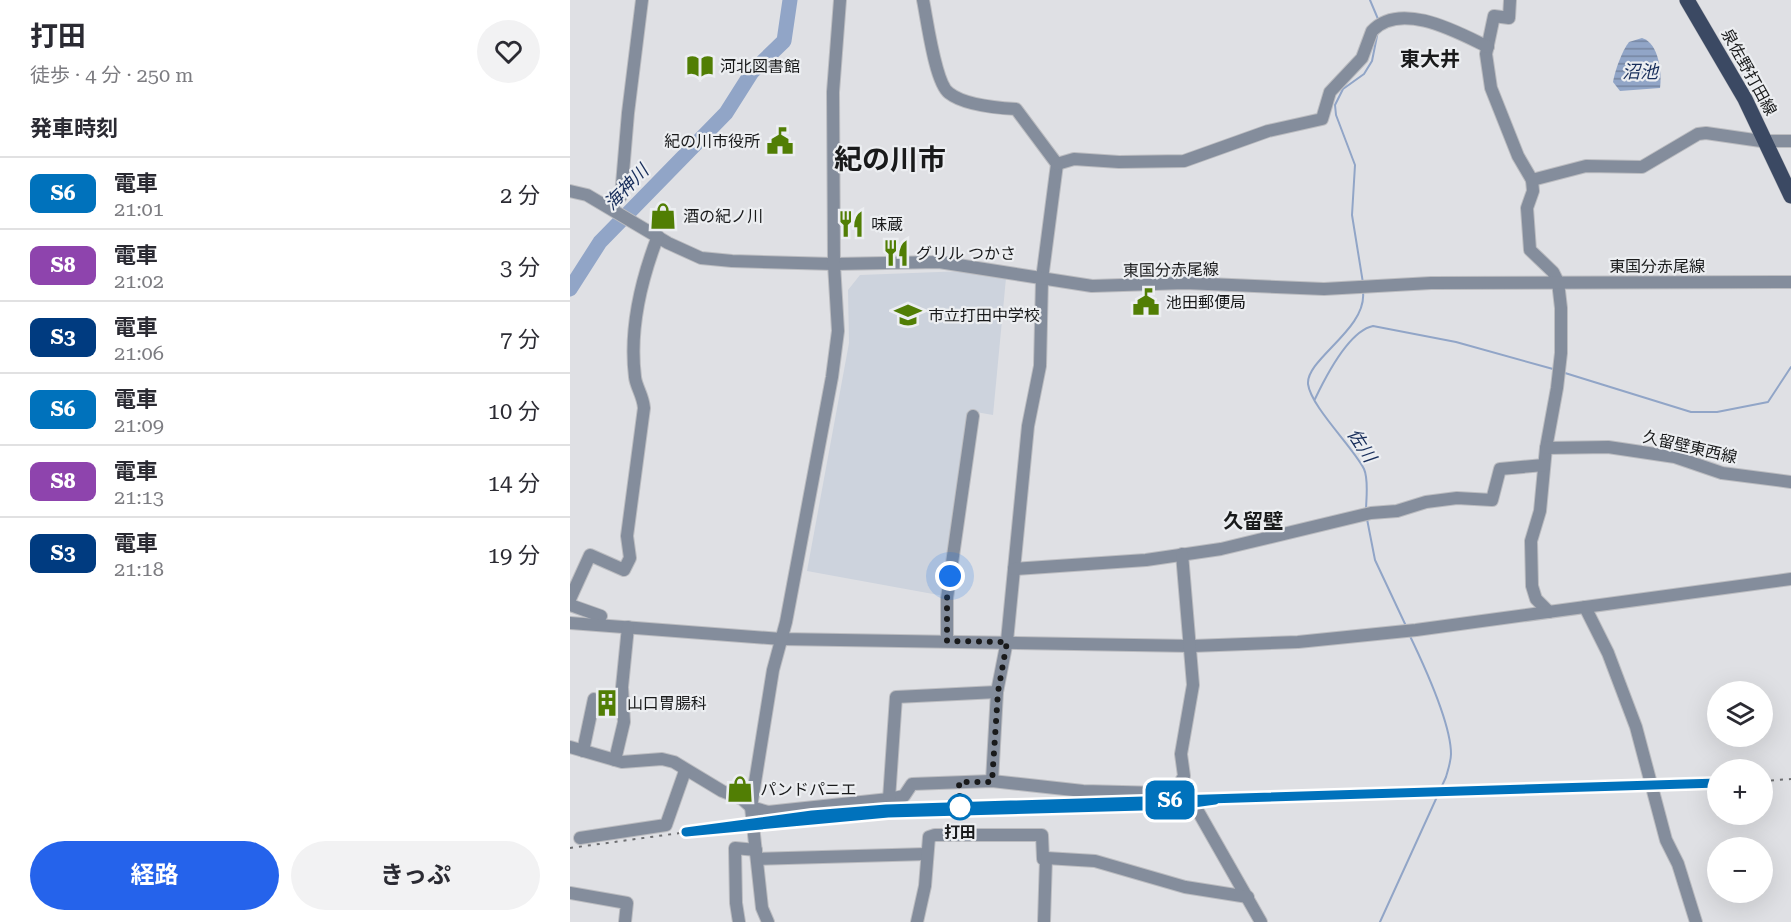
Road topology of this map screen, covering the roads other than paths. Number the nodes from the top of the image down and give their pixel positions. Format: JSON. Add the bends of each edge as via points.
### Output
{"nodes":[{"id":1,"x":642,"y":0,"type":"edge"},
{"id":2,"x":840,"y":0,"type":"edge"},
{"id":3,"x":923,"y":0,"type":"edge"},
{"id":4,"x":1510,"y":0,"type":"edge"},
{"id":5,"x":1687,"y":0,"type":"edge"},
{"id":6,"x":1488,"y":47,"type":"junction"},
{"id":7,"x":1791,"y":141,"type":"edge"},
{"id":8,"x":1767,"y":142,"type":"junction"},
{"id":9,"x":1057,"y":164,"type":"junction"},
{"id":10,"x":1532,"y":180,"type":"junction"},
{"id":11,"x":570,"y":191,"type":"edge"},
{"id":12,"x":1791,"y":196,"type":"edge"},
{"id":13,"x":611,"y":207,"type":"junction"},
{"id":14,"x":658,"y":236,"type":"junction"},
{"id":15,"x":834,"y":264,"type":"junction"},
{"id":16,"x":1042,"y":279,"type":"junction"},
{"id":17,"x":1558,"y":282,"type":"junction"},
{"id":18,"x":1791,"y":282,"type":"edge"},
{"id":19,"x":973,"y":416,"type":"dead end"},
{"id":20,"x":1546,"y":448,"type":"junction"},
{"id":21,"x":1544,"y":465,"type":"junction"},
{"id":22,"x":1791,"y":482,"type":"edge"},
{"id":23,"x":1182,"y":554,"type":"junction"},
{"id":24,"x":1014,"y":569,"type":"junction"},
{"id":25,"x":1791,"y":579,"type":"edge"},
{"id":26,"x":570,"y":599,"type":"edge"},
{"id":27,"x":570,"y":605,"type":"edge"},
{"id":28,"x":1585,"y":607,"type":"junction"},
{"id":29,"x":1550,"y":612,"type":"junction"},
{"id":30,"x":601,"y":616,"type":"dead end"},
{"id":31,"x":570,"y":623,"type":"edge"},
{"id":32,"x":628,"y":627,"type":"junction"},
{"id":33,"x":781,"y":639,"type":"junction"},
{"id":34,"x":947,"y":641,"type":"junction"},
{"id":35,"x":1007,"y":642,"type":"junction"},
{"id":36,"x":1192,"y":646,"type":"junction"},
{"id":37,"x":998,"y":692,"type":"junction"},
{"id":38,"x":594,"y":699,"type":"dead end"},
{"id":39,"x":570,"y":747,"type":"edge"},
{"id":40,"x":583,"y":751,"type":"junction"},
{"id":41,"x":615,"y":760,"type":"junction"},
{"id":42,"x":685,"y":771,"type":"junction"},
{"id":43,"x":992,"y":782,"type":"junction"},
{"id":44,"x":1178,"y":786,"type":"junction"},
{"id":45,"x":889,"y":799,"type":"junction"},
{"id":46,"x":751,"y":807,"type":"junction"},
{"id":47,"x":580,"y":838,"type":"dead end"},
{"id":48,"x":757,"y":854,"type":"junction"},
{"id":49,"x":927,"y":854,"type":"junction"},
{"id":50,"x":1046,"y":858,"type":"junction"},
{"id":51,"x":570,"y":893,"type":"edge"},
{"id":52,"x":1248,"y":897,"type":"junction"},
{"id":53,"x":625,"y":922,"type":"edge"},
{"id":54,"x":739,"y":922,"type":"edge"},
{"id":55,"x":768,"y":922,"type":"edge"},
{"id":56,"x":917,"y":922,"type":"edge"},
{"id":57,"x":1044,"y":922,"type":"edge"},
{"id":58,"x":1260,"y":922,"type":"edge"},
{"id":59,"x":1696,"y":922,"type":"edge"}],
"edges":[{"from":1,"to":13,"type":"street","via":[[621,196]]},
{"from":2,"to":15,"type":"street","via":[[833,92]]},
{"from":3,"to":9,"type":"street","via":[[941,81],[949,93],[976,104],[1016,109]]},
{"from":4,"to":6,"type":"street","via":[[1509,18],[1494,16]]},
{"from":5,"to":8,"type":"main road","name":"泉佐野打田線"},
{"from":6,"to":9,"type":"street","via":[[1432,21],[1393,20],[1379,26],[1362,58],[1330,92],[1322,119],[1268,131],[1184,161],[1074,159]]},
{"from":6,"to":10,"type":"street","via":[[1491,88],[1518,156]]},
{"from":7,"to":8,"type":"street"},
{"from":8,"to":10,"type":"street","via":[[1698,134],[1642,167],[1586,166]]},
{"from":8,"to":12,"type":"main road","name":"泉佐野打田線"},
{"from":9,"to":16,"type":"street"},
{"from":10,"to":17,"type":"street","via":[[1527,208],[1530,250]]},
{"from":11,"to":13,"type":"street","name":"東国分赤尾線"},
{"from":13,"to":14,"type":"street","name":"東国分赤尾線"},
{"from":14,"to":15,"type":"street","name":"東国分赤尾線","via":[[701,258]]},
{"from":14,"to":26,"type":"street","via":[[645,272],[636,324],[634,380],[644,408],[627,536],[630,558],[624,570],[590,555]]},
{"from":15,"to":16,"type":"street","name":"東国分赤尾線","via":[[939,262]]},
{"from":15,"to":33,"type":"street","via":[[838,331],[834,365]]},
{"from":16,"to":17,"type":"street","name":"東国分赤尾線","via":[[1092,286],[1185,283],[1297,289]]},
{"from":16,"to":24,"type":"street","via":[[1040,366],[1028,426]]},
{"from":17,"to":18,"type":"street","name":"東国分赤尾線"},
{"from":17,"to":20,"type":"street","via":[[1562,353]]},
{"from":19,"to":34,"type":"street","via":[[947,598]]},
{"from":20,"to":21,"type":"street"},
{"from":20,"to":22,"type":"street","name":"久留壁東西線","via":[[1608,447],[1675,457],[1722,474]]},
{"from":21,"to":23,"type":"street","via":[[1500,469],[1492,500],[1457,498],[1426,502],[1397,512]]},
{"from":21,"to":29,"type":"street","via":[[1540,511],[1531,541],[1532,586],[1536,599]]},
{"from":23,"to":24,"type":"street","via":[[1112,564]]},
{"from":23,"to":36,"type":"street"},
{"from":24,"to":35,"type":"street"},
{"from":25,"to":28,"type":"street"},
{"from":27,"to":30,"type":"street"},
{"from":28,"to":29,"type":"street"},
{"from":28,"to":59,"type":"street","via":[[1608,653],[1636,727],[1666,840],[1678,864]]},
{"from":29,"to":36,"type":"street","via":[[1298,642]]},
{"from":31,"to":32,"type":"street"},
{"from":32,"to":33,"type":"street"},
{"from":32,"to":41,"type":"street","via":[[622,687],[624,722]]},
{"from":33,"to":34,"type":"street"},
{"from":33,"to":46,"type":"street"},
{"from":34,"to":35,"type":"street"},
{"from":35,"to":36,"type":"street"},
{"from":35,"to":37,"type":"street"},
{"from":36,"to":44,"type":"street","via":[[1193,685],[1181,754],[1184,776]]},
{"from":37,"to":43,"type":"street"},
{"from":37,"to":45,"type":"street","via":[[896,697]]},
{"from":38,"to":40,"type":"street"},
{"from":39,"to":40,"type":"street"},
{"from":40,"to":41,"type":"street"},
{"from":41,"to":42,"type":"street","via":[[662,759]]},
{"from":42,"to":46,"type":"street"},
{"from":42,"to":47,"type":"street","via":[[666,825]]},
{"from":43,"to":44,"type":"street","via":[[1083,791],[1161,793]]},
{"from":43,"to":45,"type":"street","via":[[912,784],[904,796]]},
{"from":44,"to":52,"type":"street","via":[[1191,799]]},
{"from":45,"to":46,"type":"street","via":[[768,812]]},
{"from":46,"to":48,"type":"street"},
{"from":48,"to":49,"type":"street"},
{"from":48,"to":54,"type":"street","via":[[735,848]]},
{"from":48,"to":55,"type":"street","via":[[762,908]]},
{"from":49,"to":50,"type":"street","via":[[929,837],[935,835],[1042,835],[1042,859]]},
{"from":49,"to":56,"type":"street"},
{"from":50,"to":52,"type":"street","via":[[1095,861],[1185,887]]},
{"from":50,"to":57,"type":"street"},
{"from":51,"to":53,"type":"street","via":[[627,903]]},
{"from":52,"to":58,"type":"street"}]}
